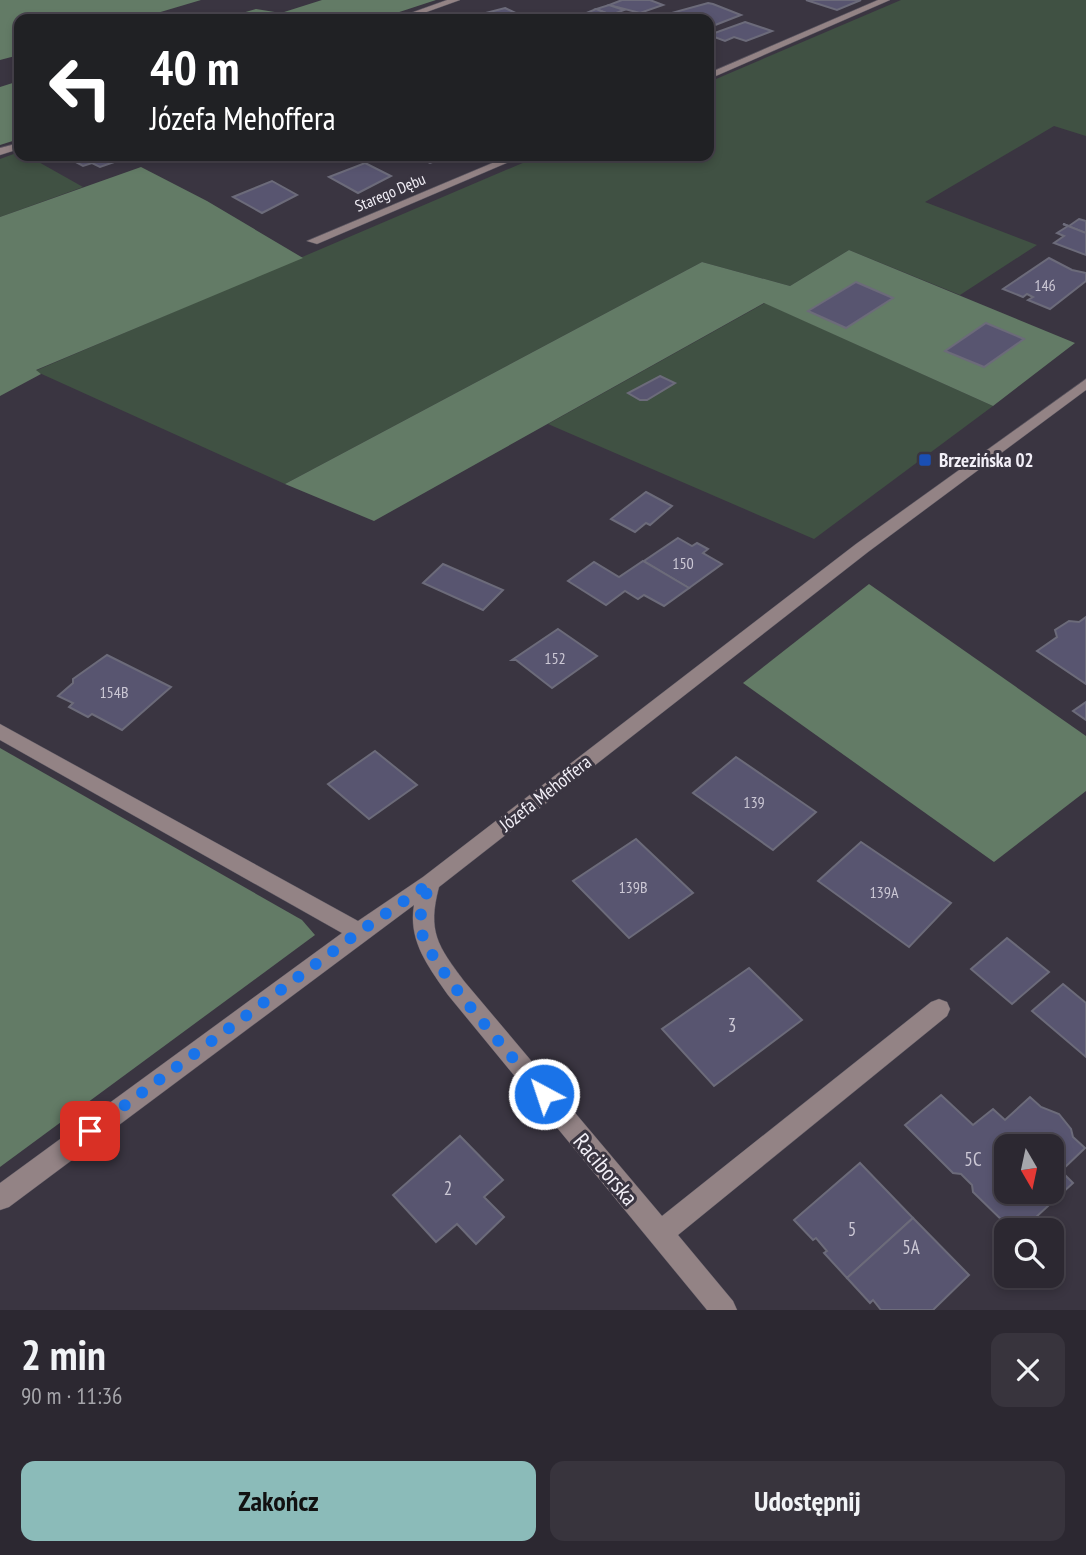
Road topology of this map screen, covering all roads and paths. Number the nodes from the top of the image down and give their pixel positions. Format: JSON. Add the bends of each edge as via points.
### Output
{"nodes":[{"id":1,"x":456,"y":0,"type":"edge"},
{"id":2,"x":886,"y":0,"type":"edge"},
{"id":3,"x":414,"y":14,"type":"edge"},
{"id":4,"x":714,"y":74,"type":"edge"},
{"id":5,"x":506,"y":161,"type":"edge"},
{"id":6,"x":313,"y":241,"type":"dead end"},
{"id":7,"x":1086,"y":383,"type":"edge"},
{"id":8,"x":0,"y":732,"type":"edge"},
{"id":9,"x":430,"y":883,"type":"junction"},
{"id":10,"x":359,"y":932,"type":"junction"},
{"id":11,"x":939,"y":1009,"type":"dead end"},
{"id":12,"x":0,"y":1198,"type":"edge"},
{"id":13,"x":660,"y":1233,"type":"junction"},
{"id":14,"x":724,"y":1310,"type":"edge"}],
"edges":[{"from":1,"to":3,"type":"street"},
{"from":2,"to":4,"type":"street"},
{"from":5,"to":6,"type":"street","name":"Starego Dębu"},
{"from":7,"to":9,"type":"street","name":"Józefa Mehoffera","via":[[862,548]]},
{"from":8,"to":10,"type":"street"},
{"from":9,"to":10,"type":"street","name":"Józefa Mehoffera"},
{"from":9,"to":13,"type":"street","name":"Raciborska","via":[[421,918],[425,943],[456,988]]},
{"from":10,"to":12,"type":"street","name":"Józefa Mehoffera"},
{"from":11,"to":13,"type":"street"},
{"from":13,"to":14,"type":"street","name":"Raciborska"}]}
